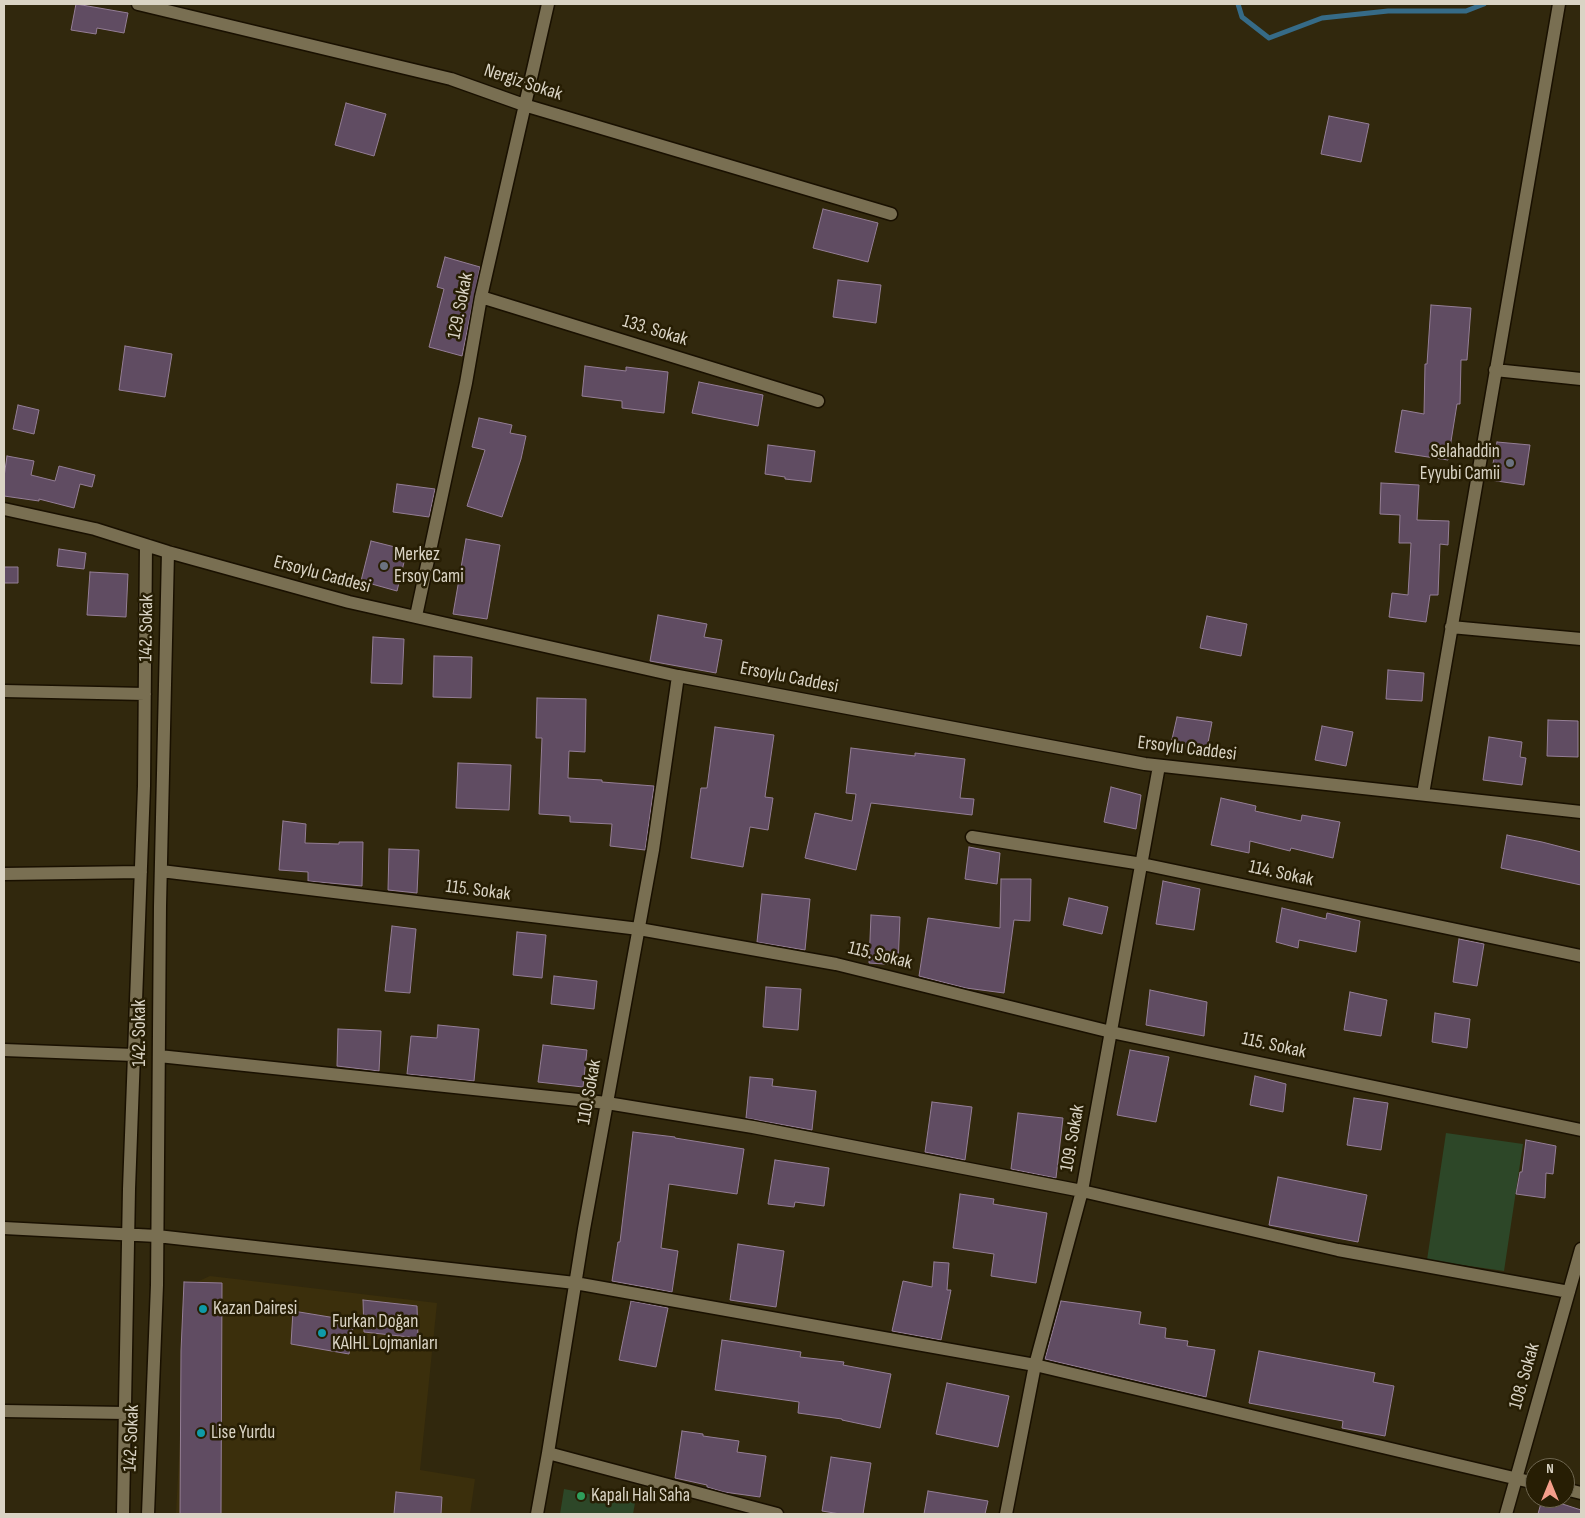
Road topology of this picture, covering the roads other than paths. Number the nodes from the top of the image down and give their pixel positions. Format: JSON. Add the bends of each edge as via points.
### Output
{"nodes":[{"id":1,"x":138,"y":4,"type":"edge"},
{"id":2,"x":548,"y":4,"type":"edge"},
{"id":3,"x":1559,"y":4,"type":"edge"},
{"id":4,"x":524,"y":105,"type":"junction"},
{"id":5,"x":891,"y":214,"type":"dead end"},
{"id":6,"x":482,"y":297,"type":"junction"},
{"id":7,"x":1495,"y":370,"type":"junction"},
{"id":8,"x":1581,"y":379,"type":"edge"},
{"id":9,"x":818,"y":402,"type":"dead end"},
{"id":10,"x":4,"y":509,"type":"edge"},
{"id":11,"x":146,"y":546,"type":"junction"},
{"id":12,"x":168,"y":552,"type":"junction"},
{"id":13,"x":416,"y":616,"type":"junction"},
{"id":14,"x":1451,"y":628,"type":"junction"},
{"id":15,"x":1581,"y":639,"type":"edge"},
{"id":16,"x":678,"y":676,"type":"junction"},
{"id":17,"x":4,"y":691,"type":"edge"},
{"id":18,"x":145,"y":694,"type":"junction"},
{"id":19,"x":1160,"y":766,"type":"junction"},
{"id":20,"x":1423,"y":794,"type":"junction"},
{"id":21,"x":1581,"y":812,"type":"edge"},
{"id":22,"x":972,"y":837,"type":"dead end"},
{"id":23,"x":1142,"y":864,"type":"junction"},
{"id":24,"x":161,"y":871,"type":"junction"},
{"id":25,"x":141,"y":872,"type":"junction"},
{"id":26,"x":4,"y":874,"type":"edge"},
{"id":27,"x":639,"y":929,"type":"junction"},
{"id":28,"x":1581,"y":956,"type":"edge"},
{"id":29,"x":1111,"y":1032,"type":"junction"},
{"id":30,"x":4,"y":1050,"type":"edge"},
{"id":31,"x":134,"y":1055,"type":"junction"},
{"id":32,"x":159,"y":1056,"type":"junction"},
{"id":33,"x":607,"y":1103,"type":"junction"},
{"id":34,"x":1581,"y":1130,"type":"edge"},
{"id":35,"x":1082,"y":1191,"type":"junction"},
{"id":36,"x":4,"y":1228,"type":"edge"},
{"id":37,"x":128,"y":1235,"type":"junction"},
{"id":38,"x":157,"y":1236,"type":"junction"},
{"id":39,"x":1581,"y":1248,"type":"edge"},
{"id":40,"x":575,"y":1283,"type":"junction"},
{"id":41,"x":1569,"y":1292,"type":"junction"},
{"id":42,"x":1035,"y":1365,"type":"junction"},
{"id":43,"x":4,"y":1410,"type":"edge"},
{"id":44,"x":125,"y":1413,"type":"junction"},
{"id":45,"x":548,"y":1453,"type":"junction"},
{"id":46,"x":1515,"y":1479,"type":"junction"},
{"id":47,"x":1525,"y":1481,"type":"edge"},
{"id":48,"x":123,"y":1514,"type":"edge"},
{"id":49,"x":148,"y":1514,"type":"edge"},
{"id":50,"x":536,"y":1514,"type":"edge"},
{"id":51,"x":777,"y":1514,"type":"edge"},
{"id":52,"x":1006,"y":1514,"type":"edge"},
{"id":53,"x":1506,"y":1514,"type":"edge"}],
"edges":[{"from":1,"to":4,"type":"street","name":"Nergiz Sokak","via":[[451,79]]},
{"from":2,"to":4,"type":"street","name":"129. Sokak"},
{"from":3,"to":7,"type":"street"},
{"from":4,"to":5,"type":"street","name":"Nergiz Sokak"},
{"from":4,"to":6,"type":"street","name":"129. Sokak"},
{"from":6,"to":9,"type":"street","name":"133. Sokak"},
{"from":6,"to":13,"type":"street","name":"129. Sokak"},
{"from":7,"to":8,"type":"street"},
{"from":7,"to":14,"type":"street"},
{"from":10,"to":11,"type":"street","name":"Ersoylu Caddesi","via":[[95,529]]},
{"from":11,"to":12,"type":"street","name":"Ersoylu Caddesi"},
{"from":11,"to":18,"type":"street"},
{"from":12,"to":13,"type":"street","name":"Ersoylu Caddesi","via":[[348,602]]},
{"from":12,"to":24,"type":"street","name":"142. Sokak"},
{"from":13,"to":16,"type":"street","name":"Ersoylu Caddesi"},
{"from":14,"to":15,"type":"street"},
{"from":14,"to":20,"type":"street"},
{"from":16,"to":19,"type":"street","name":"Ersoylu Caddesi"},
{"from":16,"to":27,"type":"street","name":"110. Sokak"},
{"from":17,"to":18,"type":"street"},
{"from":18,"to":25,"type":"street"},
{"from":19,"to":20,"type":"street","name":"Ersoylu Caddesi"},
{"from":19,"to":23,"type":"street","name":"109. Sokak"},
{"from":20,"to":21,"type":"street","name":"Ersoylu Caddesi"},
{"from":22,"to":23,"type":"street","name":"114. Sokak"},
{"from":23,"to":28,"type":"street","name":"114. Sokak"},
{"from":23,"to":29,"type":"street","name":"109. Sokak"},
{"from":24,"to":27,"type":"street","name":"115. Sokak"},
{"from":24,"to":32,"type":"street","name":"142. Sokak"},
{"from":25,"to":26,"type":"street"},
{"from":25,"to":31,"type":"street"},
{"from":27,"to":29,"type":"street","name":"115. Sokak","via":[[836,964]]},
{"from":27,"to":33,"type":"street","name":"110. Sokak"},
{"from":29,"to":34,"type":"street","name":"115. Sokak"},
{"from":29,"to":35,"type":"street","name":"109. Sokak"},
{"from":30,"to":31,"type":"street"},
{"from":31,"to":37,"type":"street"},
{"from":32,"to":33,"type":"street"},
{"from":32,"to":38,"type":"street","name":"142. Sokak"},
{"from":33,"to":35,"type":"street","via":[[753,1127]]},
{"from":33,"to":40,"type":"street","name":"110. Sokak"},
{"from":35,"to":41,"type":"street","via":[[1338,1250]]},
{"from":35,"to":42,"type":"street","name":"109. Sokak"},
{"from":36,"to":37,"type":"street"},
{"from":37,"to":38,"type":"street"},
{"from":37,"to":44,"type":"street"},
{"from":38,"to":40,"type":"street"},
{"from":38,"to":49,"type":"street","name":"142. Sokak"},
{"from":39,"to":41,"type":"street","name":"108. Sokak"},
{"from":40,"to":42,"type":"street"},
{"from":40,"to":45,"type":"street","name":"110. Sokak"},
{"from":41,"to":46,"type":"street","name":"108. Sokak"},
{"from":42,"to":46,"type":"street"},
{"from":42,"to":52,"type":"street","name":"109. Sokak"},
{"from":43,"to":44,"type":"street"},
{"from":44,"to":48,"type":"street"},
{"from":45,"to":50,"type":"street","name":"110. Sokak"},
{"from":45,"to":51,"type":"street"},
{"from":46,"to":47,"type":"street"},
{"from":46,"to":53,"type":"street","name":"108. Sokak"}]}
